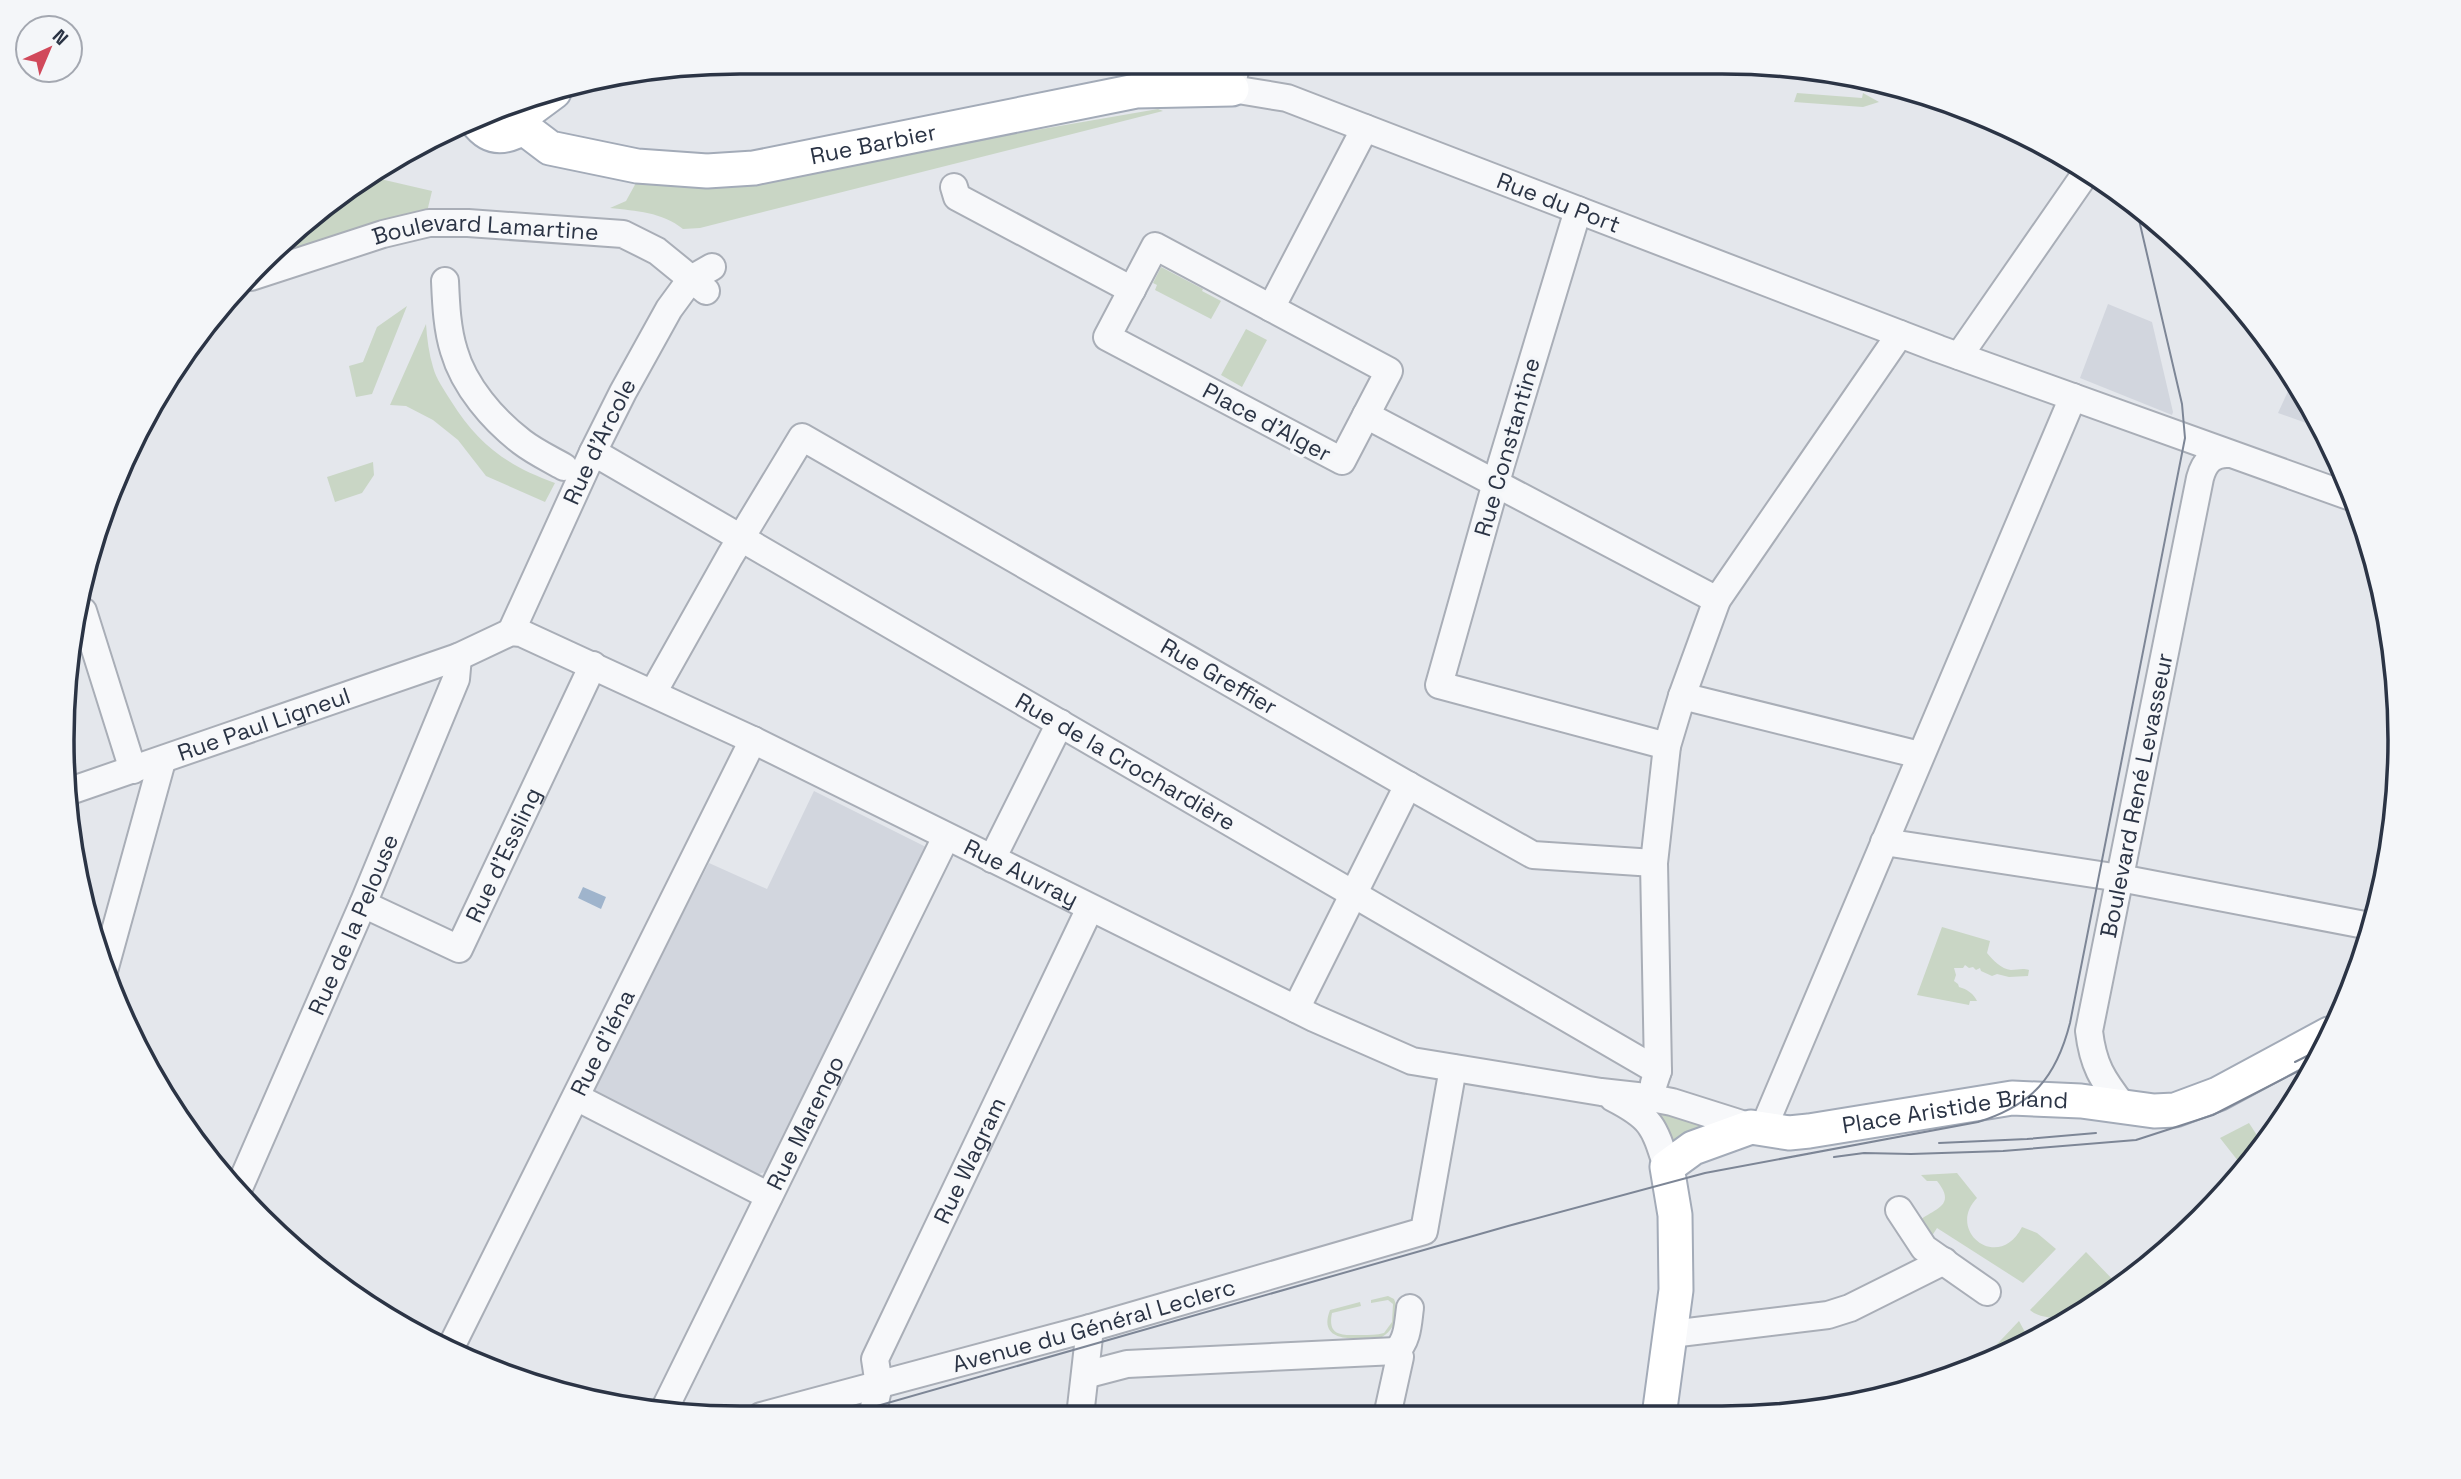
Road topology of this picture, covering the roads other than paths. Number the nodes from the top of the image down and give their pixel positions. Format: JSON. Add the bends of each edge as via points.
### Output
{"nodes":[{"id":1,"x":1234,"y":75,"type":"edge"},
{"id":2,"x":524,"y":112,"type":"edge"},
{"id":3,"x":1365,"y":128,"type":"junction"},
{"id":4,"x":475,"y":129,"type":"edge"},
{"id":5,"x":2081,"y":179,"type":"edge"},
{"id":6,"x":955,"y":192,"type":"dead end"},
{"id":7,"x":1578,"y":210,"type":"junction"},
{"id":8,"x":266,"y":272,"type":"edge"},
{"id":9,"x":703,"y":279,"type":"joint"},
{"id":10,"x":445,"y":281,"type":"dead end"},
{"id":11,"x":1132,"y":290,"type":"junction"},
{"id":12,"x":1271,"y":308,"type":"junction"},
{"id":13,"x":1900,"y":334,"type":"junction"},
{"id":14,"x":1949,"y":353,"type":"junction"},
{"id":15,"x":2073,"y":397,"type":"junction"},
{"id":16,"x":1366,"y":415,"type":"junction"},
{"id":17,"x":2229,"y":454,"type":"junction"},
{"id":18,"x":601,"y":457,"type":"junction"},
{"id":19,"x":564,"y":467,"type":"dead end"},
{"id":20,"x":1495,"y":483,"type":"junction"},
{"id":21,"x":2340,"y":493,"type":"edge"},
{"id":22,"x":741,"y":538,"type":"junction"},
{"id":23,"x":1717,"y":600,"type":"junction"},
{"id":24,"x":85,"y":617,"type":"edge"},
{"id":25,"x":521,"y":634,"type":"junction"},
{"id":26,"x":458,"y":657,"type":"junction"},
{"id":27,"x":593,"y":665,"type":"junction"},
{"id":28,"x":653,"y":693,"type":"junction"},
{"id":29,"x":1682,"y":696,"type":"junction"},
{"id":30,"x":1060,"y":723,"type":"junction"},
{"id":31,"x":753,"y":740,"type":"junction"},
{"id":32,"x":1667,"y":746,"type":"junction"},
{"id":33,"x":1920,"y":755,"type":"junction"},
{"id":34,"x":162,"y":761,"type":"junction"},
{"id":35,"x":133,"y":770,"type":"junction"},
{"id":36,"x":1408,"y":785,"type":"junction"},
{"id":37,"x":76,"y":789,"type":"edge"},
{"id":38,"x":946,"y":837,"type":"junction"},
{"id":39,"x":1884,"y":842,"type":"junction"},
{"id":40,"x":992,"y":859,"type":"junction"},
{"id":41,"x":1654,"y":863,"type":"junction"},
{"id":42,"x":2120,"y":878,"type":"junction"},
{"id":43,"x":1354,"y":894,"type":"junction"},
{"id":44,"x":363,"y":904,"type":"junction"},
{"id":45,"x":1090,"y":908,"type":"junction"},
{"id":46,"x":2361,"y":924,"type":"edge"},
{"id":47,"x":109,"y":953,"type":"edge"},
{"id":48,"x":1296,"y":1009,"type":"junction"},
{"id":49,"x":2315,"y":1041,"type":"edge"},
{"id":50,"x":1453,"y":1068,"type":"junction"},
{"id":51,"x":1658,"y":1071,"type":"junction"},
{"id":52,"x":576,"y":1097,"type":"junction"},
{"id":53,"x":1633,"y":1099,"type":"junction"},
{"id":54,"x":2123,"y":1106,"type":"junction"},
{"id":55,"x":1768,"y":1130,"type":"junction"},
{"id":56,"x":1667,"y":1167,"type":"junction"},
{"id":57,"x":242,"y":1182,"type":"edge"},
{"id":58,"x":769,"y":1195,"type":"junction"},
{"id":59,"x":1899,"y":1210,"type":"dead end"},
{"id":60,"x":1944,"y":1261,"type":"junction"},
{"id":61,"x":1987,"y":1292,"type":"dead end"},
{"id":62,"x":1410,"y":1308,"type":"dead end"},
{"id":63,"x":1672,"y":1326,"type":"junction"},
{"id":64,"x":1090,"y":1328,"type":"junction"},
{"id":65,"x":454,"y":1341,"type":"edge"},
{"id":66,"x":1396,"y":1351,"type":"junction"},
{"id":67,"x":1085,"y":1375,"type":"junction"},
{"id":68,"x":879,"y":1385,"type":"junction"},
{"id":69,"x":668,"y":1401,"type":"edge"},
{"id":70,"x":799,"y":1406,"type":"edge"},
{"id":71,"x":874,"y":1406,"type":"edge"},
{"id":72,"x":1081,"y":1406,"type":"edge"},
{"id":73,"x":1389,"y":1406,"type":"edge"},
{"id":74,"x":1660,"y":1406,"type":"edge"}],
"edges":[{"from":1,"to":2,"type":"main road","name":"Rue Barbier","via":[[754,168],[707,171],[637,166],[550,148]]},
{"from":1,"to":3,"type":"street","name":"Rue du Port"},
{"from":2,"to":4,"type":"main road","via":[[507,136]]},
{"from":3,"to":7,"type":"street","name":"Rue du Port"},
{"from":3,"to":12,"type":"street"},
{"from":5,"to":14,"type":"street"},
{"from":6,"to":11,"type":"street"},
{"from":7,"to":13,"type":"street","name":"Rue du Port"},
{"from":7,"to":20,"type":"street","name":"Rue Constantine"},
{"from":8,"to":9,"type":"street","name":"Boulevard Lamartine","via":[[383,234],[429,223],[468,223],[623,234]]},
{"from":9,"to":18,"type":"street","name":"Rue d'Arcole","via":[[670,309],[623,392]]},
{"from":10,"to":19,"type":"street","via":[[454,351],[467,381],[522,442]]},
{"from":11,"to":12,"type":"street","name":"Place d'Alger","via":[[1155,246]]},
{"from":11,"to":16,"type":"street","name":"Place d'Alger","via":[[1107,337],[1342,461]]},
{"from":12,"to":16,"type":"street","name":"Place d'Alger","via":[[1389,371]]},
{"from":13,"to":14,"type":"street","name":"Rue du Port"},
{"from":13,"to":23,"type":"street"},
{"from":14,"to":15,"type":"street","name":"Rue du Port"},
{"from":15,"to":17,"type":"street","name":"Rue du Port"},
{"from":15,"to":33,"type":"street"},
{"from":16,"to":20,"type":"street"},
{"from":17,"to":21,"type":"street","name":"Rue du Port"},
{"from":17,"to":42,"type":"street","name":"Boulevard René Levasseur","via":[[2211,458],[2200,478]]},
{"from":18,"to":22,"type":"street","name":"Rue de la Crochardière"},
{"from":18,"to":25,"type":"street","name":"Rue d'Arcole"},
{"from":20,"to":23,"type":"street"},
{"from":20,"to":32,"type":"street","name":"Rue Constantine","via":[[1439,685]]},
{"from":22,"to":28,"type":"street"},
{"from":22,"to":30,"type":"street","name":"Rue de la Crochardière"},
{"from":22,"to":36,"type":"street","name":"Rue Greffier","via":[[802,437]]},
{"from":23,"to":29,"type":"street"},
{"from":24,"to":35,"type":"street"},
{"from":25,"to":26,"type":"street"},
{"from":25,"to":27,"type":"street","name":"Rue Auvray"},
{"from":26,"to":34,"type":"street","name":"Rue Paul Ligneul"},
{"from":26,"to":44,"type":"street","name":"Rue de la Pelouse","via":[[456,679]]},
{"from":27,"to":28,"type":"street","name":"Rue Auvray"},
{"from":27,"to":44,"type":"street","name":"Rue d'Essling","via":[[459,949]]},
{"from":28,"to":31,"type":"street","name":"Rue Auvray"},
{"from":29,"to":32,"type":"street"},
{"from":29,"to":33,"type":"street"},
{"from":30,"to":40,"type":"street"},
{"from":30,"to":43,"type":"street","name":"Rue de la Crochardière"},
{"from":31,"to":38,"type":"street","name":"Rue Auvray"},
{"from":31,"to":52,"type":"street","name":"Rue d'Iéna"},
{"from":32,"to":41,"type":"street"},
{"from":33,"to":39,"type":"street"},
{"from":34,"to":35,"type":"street","name":"Rue Paul Ligneul"},
{"from":34,"to":47,"type":"street"},
{"from":35,"to":37,"type":"street","name":"Rue Paul Ligneul"},
{"from":36,"to":41,"type":"street","name":"Rue Greffier","via":[[1533,855]]},
{"from":36,"to":43,"type":"street"},
{"from":38,"to":40,"type":"street","name":"Rue Auvray"},
{"from":38,"to":58,"type":"street","name":"Rue Marengo"},
{"from":39,"to":42,"type":"street"},
{"from":39,"to":55,"type":"street","via":[[1778,1094]]},
{"from":40,"to":45,"type":"street","name":"Rue Auvray"},
{"from":41,"to":51,"type":"street"},
{"from":42,"to":46,"type":"street"},
{"from":42,"to":54,"type":"street","name":"Boulevard René Levasseur","via":[[2090,1031],[2098,1073]]},
{"from":43,"to":48,"type":"street"},
{"from":43,"to":51,"type":"street","name":"Rue de la Crochardière"},
{"from":44,"to":57,"type":"street","name":"Rue de la Pelouse"},
{"from":45,"to":48,"type":"street","name":"Rue Auvray"},
{"from":45,"to":68,"type":"street","name":"Rue Wagram","via":[[875,1359]]},
{"from":48,"to":50,"type":"street","name":"Rue Auvray","via":[[1412,1061]]},
{"from":49,"to":54,"type":"main road","name":"Place Aristide Briand","via":[[2196,1104],[2166,1111]]},
{"from":50,"to":53,"type":"street","name":"Rue Auvray"},
{"from":50,"to":64,"type":"street","name":"Avenue du Général Leclerc","via":[[1424,1231]]},
{"from":51,"to":53,"type":"street"},
{"from":52,"to":58,"type":"street"},
{"from":52,"to":65,"type":"street","name":"Rue d'Iéna"},
{"from":53,"to":55,"type":"street","via":[[1672,1102]]},
{"from":53,"to":56,"type":"street","via":[[1651,1124]]},
{"from":54,"to":55,"type":"main road","name":"Place Aristide Briand","via":[[2012,1098],[1829,1129]]},
{"from":55,"to":56,"type":"main road","name":"Place Aristide Briand","via":[[1693,1148]]},
{"from":56,"to":63,"type":"main road","via":[[1675,1214]]},
{"from":58,"to":69,"type":"street","name":"Rue Marengo"},
{"from":59,"to":60,"type":"street","via":[[1924,1248]]},
{"from":60,"to":61,"type":"street"},
{"from":60,"to":63,"type":"street","via":[[1828,1315]]},
{"from":62,"to":66,"type":"street","via":[[1405,1338]]},
{"from":63,"to":74,"type":"main road"},
{"from":64,"to":67,"type":"street"},
{"from":64,"to":68,"type":"street","name":"Avenue du Général Leclerc"},
{"from":66,"to":67,"type":"street","via":[[1127,1364]]},
{"from":66,"to":73,"type":"street","via":[[1401,1357]]},
{"from":67,"to":72,"type":"street"},
{"from":68,"to":70,"type":"street","name":"Avenue du Général Leclerc"},
{"from":68,"to":71,"type":"street","name":"Rue Wagram"}]}
